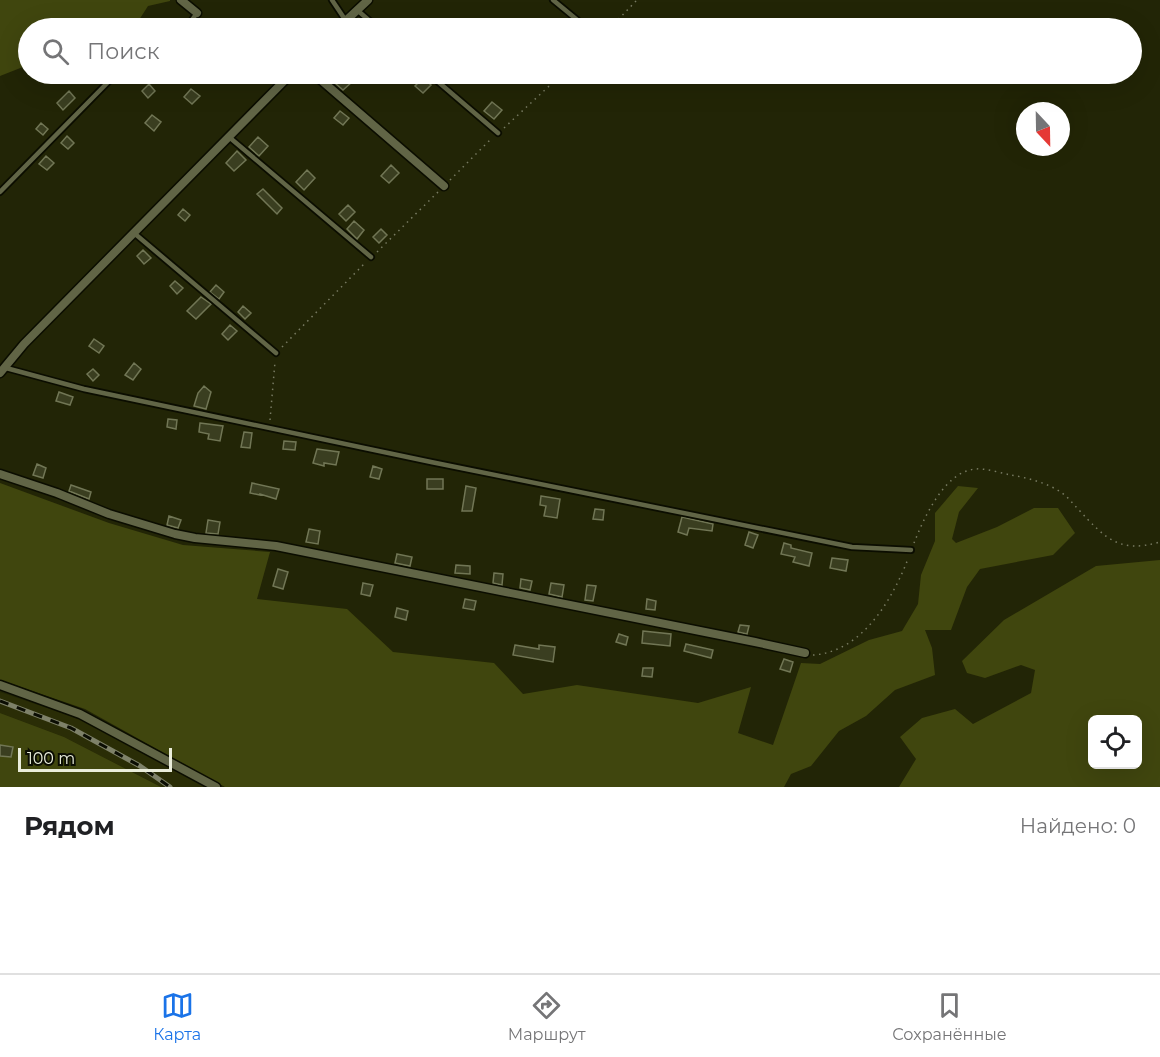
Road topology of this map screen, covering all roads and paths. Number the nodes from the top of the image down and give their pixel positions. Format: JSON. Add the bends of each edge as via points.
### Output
{"nodes":[{"id":1,"x":181,"y":0,"type":"edge"},
{"id":2,"x":332,"y":0,"type":"edge"},
{"id":3,"x":368,"y":0,"type":"edge"},
{"id":4,"x":553,"y":0,"type":"edge"},
{"id":5,"x":637,"y":0,"type":"edge"},
{"id":6,"x":357,"y":10,"type":"junction"},
{"id":7,"x":197,"y":13,"type":"joint"},
{"id":8,"x":193,"y":18,"type":"edge"},
{"id":9,"x":344,"y":18,"type":"edge"},
{"id":10,"x":349,"y":18,"type":"edge"},
{"id":11,"x":366,"y":18,"type":"edge"},
{"id":12,"x":575,"y":18,"type":"edge"},
{"id":13,"x":620,"y":18,"type":"edge"},
{"id":14,"x":106,"y":84,"type":"edge"},
{"id":15,"x":281,"y":84,"type":"edge"},
{"id":16,"x":326,"y":84,"type":"edge"},
{"id":17,"x":441,"y":84,"type":"edge"},
{"id":18,"x":551,"y":84,"type":"edge"},
{"id":19,"x":498,"y":133,"type":"junction"},
{"id":20,"x":229,"y":137,"type":"junction"},
{"id":21,"x":444,"y":186,"type":"junction"},
{"id":22,"x":0,"y":192,"type":"edge"},
{"id":23,"x":134,"y":233,"type":"junction"},
{"id":24,"x":371,"y":257,"type":"junction"},
{"id":25,"x":276,"y":353,"type":"junction"},
{"id":26,"x":3,"y":370,"type":"edge"},
{"id":27,"x":269,"y":428,"type":"junction"},
{"id":28,"x":0,"y":474,"type":"edge"},
{"id":29,"x":1160,"y":542,"type":"edge"},
{"id":30,"x":911,"y":550,"type":"junction"},
{"id":31,"x":805,"y":653,"type":"joint"},
{"id":32,"x":0,"y":685,"type":"edge"},
{"id":33,"x":216,"y":787,"type":"edge"}],
"edges":[{"from":1,"to":7,"type":"street"},
{"from":2,"to":9,"type":"lane"},
{"from":3,"to":6,"type":"street"},
{"from":4,"to":12,"type":"lane"},
{"from":5,"to":13,"type":"path"},
{"from":6,"to":10,"type":"street"},
{"from":6,"to":11,"type":"lane"},
{"from":7,"to":8,"type":"lane"},
{"from":14,"to":22,"type":"lane"},
{"from":15,"to":20,"type":"street"},
{"from":16,"to":21,"type":"street"},
{"from":17,"to":19,"type":"lane"},
{"from":18,"to":19,"type":"path"},
{"from":19,"to":21,"type":"path"},
{"from":20,"to":23,"type":"street"},
{"from":20,"to":24,"type":"lane"},
{"from":21,"to":24,"type":"path"},
{"from":23,"to":25,"type":"lane"},
{"from":23,"to":26,"type":"street"},
{"from":24,"to":25,"type":"path"},
{"from":25,"to":27,"type":"path"},
{"from":26,"to":27,"type":"lane"},
{"from":27,"to":30,"type":"lane","via":[[852,547]]},
{"from":28,"to":31,"type":"street","via":[[175,534],[276,546]]},
{"from":29,"to":30,"type":"path","via":[[1137,547],[1112,541],[1062,493],[1032,479],[974,469],[958,475],[944,487]]},
{"from":30,"to":31,"type":"path","via":[[878,613],[854,641],[829,653]]},
{"from":32,"to":33,"type":"street","via":[[80,714]]}]}
